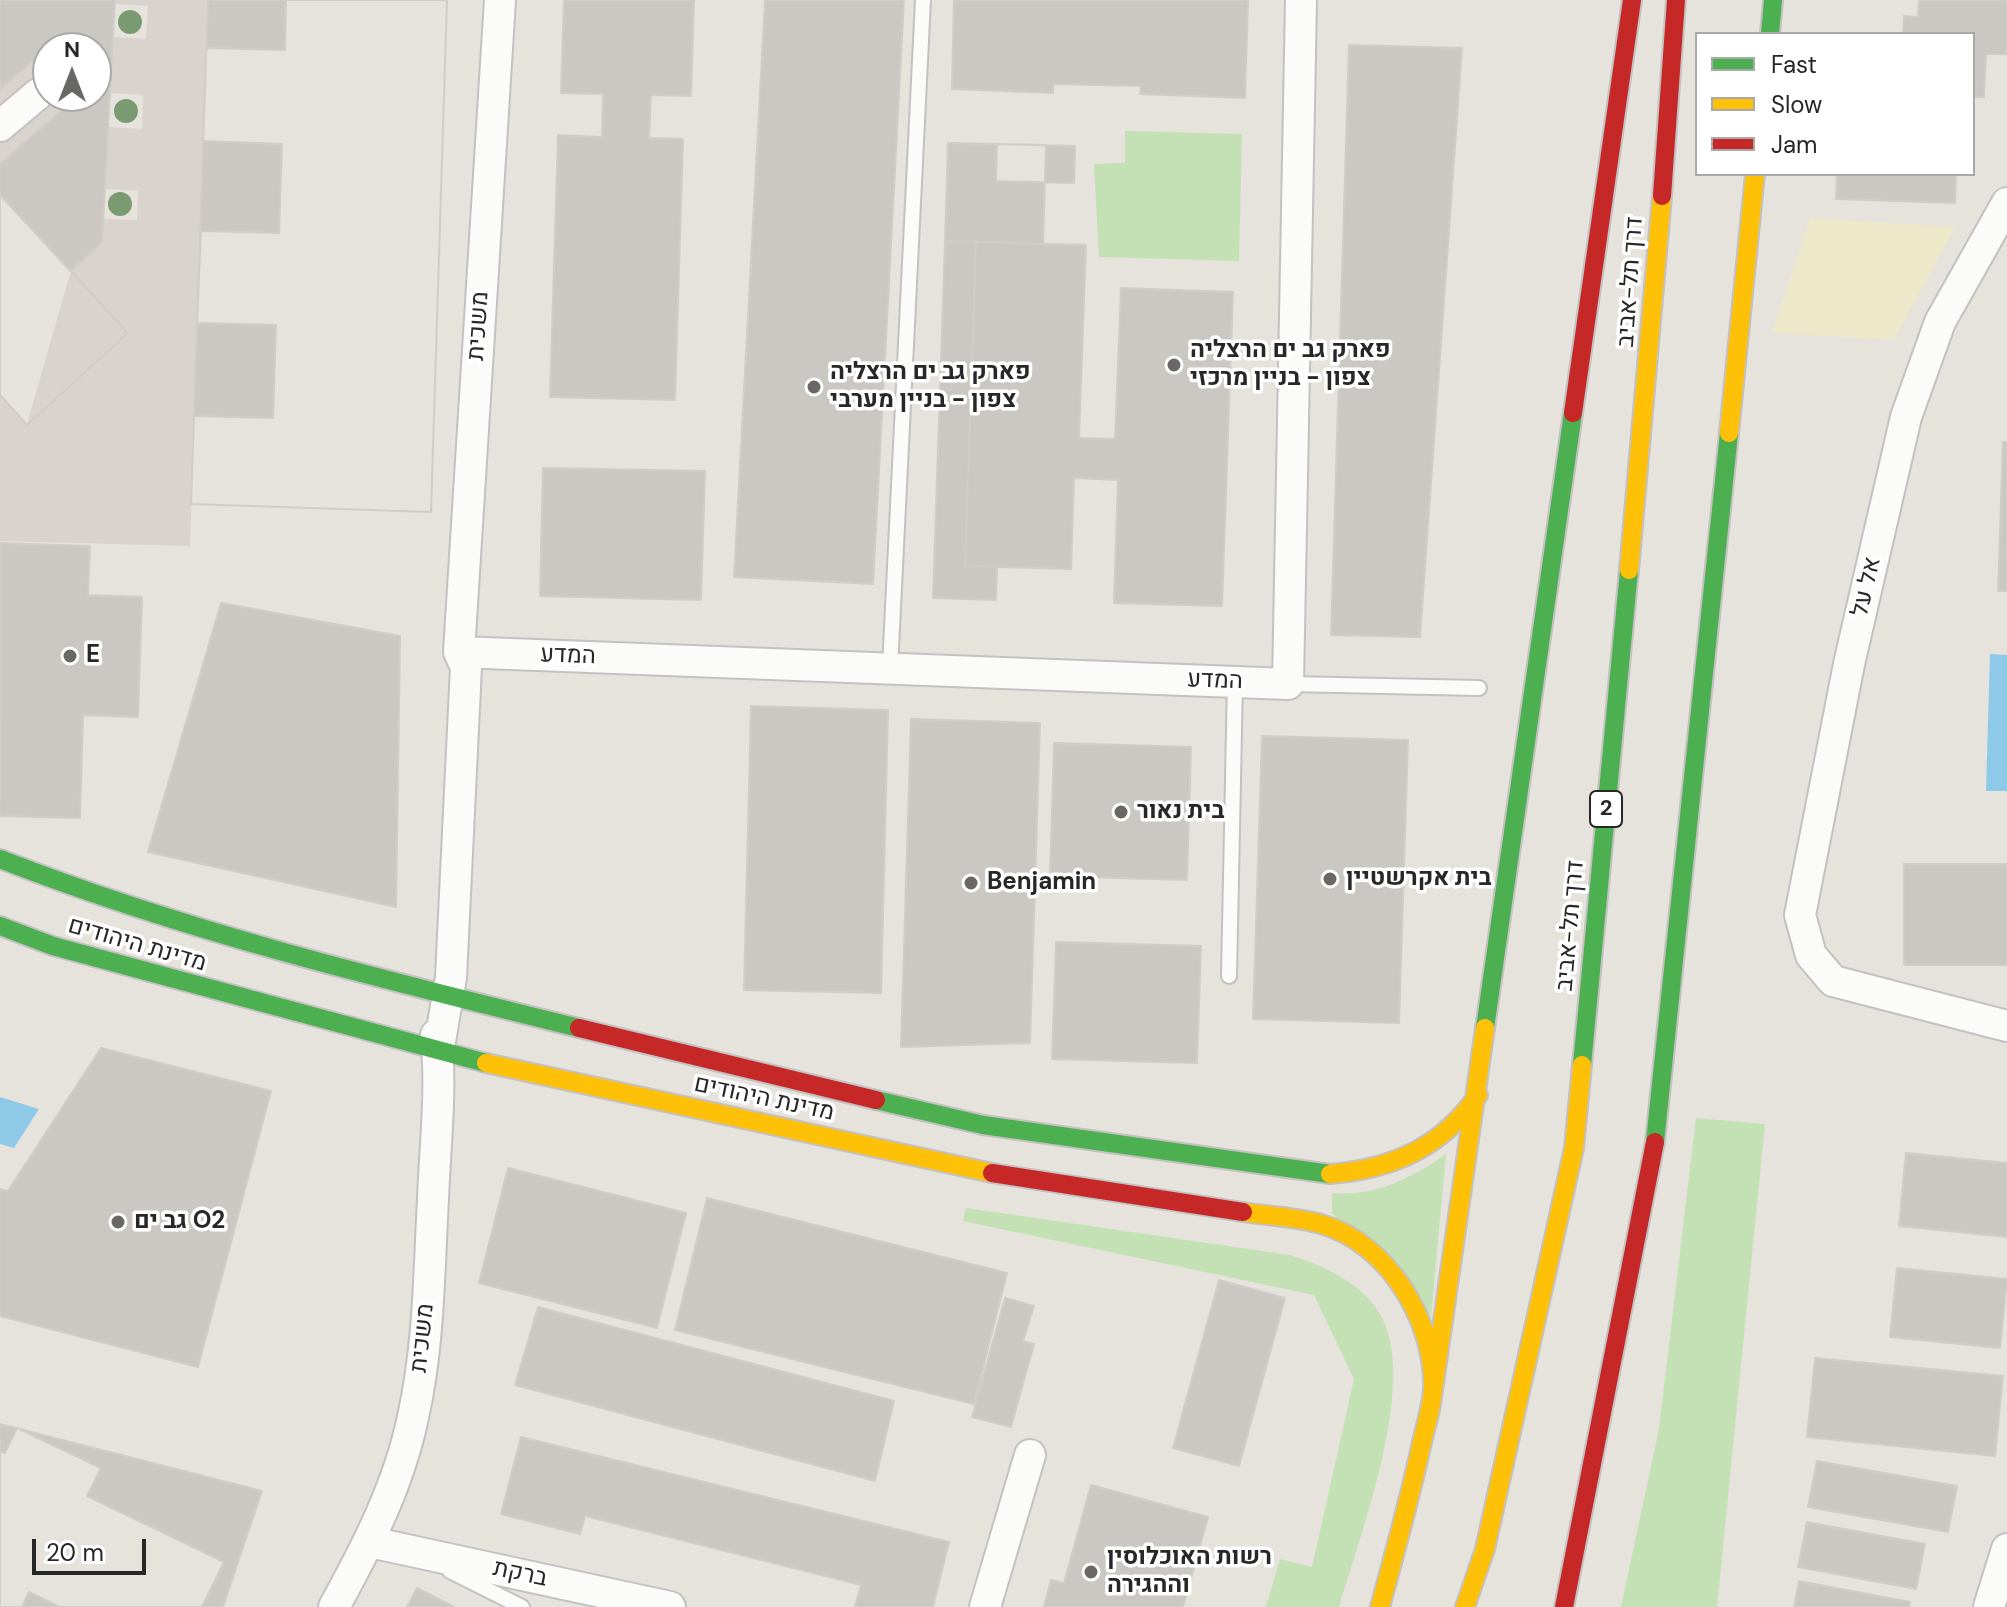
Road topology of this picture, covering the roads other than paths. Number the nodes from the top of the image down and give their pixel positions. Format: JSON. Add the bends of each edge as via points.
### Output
{"nodes":[{"id":1,"x":500,"y":0,"type":"edge"},
{"id":2,"x":923,"y":0,"type":"edge"},
{"id":3,"x":1301,"y":0,"type":"edge"},
{"id":4,"x":1632,"y":0,"type":"edge"},
{"id":5,"x":1676,"y":0,"type":"edge"},
{"id":6,"x":1773,"y":0,"type":"edge"},
{"id":7,"x":1770,"y":32,"type":"edge"},
{"id":8,"x":32,"y":99,"type":"edge"},
{"id":9,"x":0,"y":126,"type":"edge"},
{"id":10,"x":1755,"y":176,"type":"edge"},
{"id":11,"x":2007,"y":203,"type":"edge"},
{"id":12,"x":459,"y":652,"type":"junction"},
{"id":13,"x":890,"y":668,"type":"junction"},
{"id":14,"x":1235,"y":681,"type":"junction"},
{"id":15,"x":1288,"y":684,"type":"junction"},
{"id":16,"x":1479,"y":688,"type":"dead end"},
{"id":17,"x":0,"y":859,"type":"edge"},
{"id":18,"x":0,"y":926,"type":"edge"},
{"id":19,"x":1229,"y":976,"type":"dead end"},
{"id":20,"x":440,"y":994,"type":"junction"},
{"id":21,"x":2007,"y":1026,"type":"edge"},
{"id":22,"x":438,"y":1053,"type":"junction"},
{"id":23,"x":1478,"y":1095,"type":"junction"},
{"id":24,"x":1433,"y":1390,"type":"junction"},
{"id":25,"x":1030,"y":1455,"type":"dead end"},
{"id":26,"x":370,"y":1542,"type":"junction"},
{"id":27,"x":2007,"y":1549,"type":"edge"},
{"id":28,"x":410,"y":1551,"type":"junction"},
{"id":29,"x":334,"y":1607,"type":"edge"},
{"id":30,"x":522,"y":1607,"type":"edge"},
{"id":31,"x":670,"y":1607,"type":"edge"},
{"id":32,"x":985,"y":1607,"type":"edge"},
{"id":33,"x":1380,"y":1607,"type":"edge"},
{"id":34,"x":1465,"y":1607,"type":"edge"},
{"id":35,"x":1564,"y":1607,"type":"edge"},
{"id":36,"x":1989,"y":1607,"type":"edge"}],
"edges":[{"from":1,"to":12,"type":"street","name":"משכית"},
{"from":2,"to":13,"type":"lane"},
{"from":3,"to":15,"type":"street"},
{"from":4,"to":23,"type":"main road"},
{"from":5,"to":34,"type":"main road","name":"דרך תל-אביב","number":"2","via":[[1651,343],[1574,1148],[1485,1549]]},
{"from":6,"to":7,"type":"main road"},
{"from":8,"to":9,"type":"street"},
{"from":10,"to":35,"type":"main road","via":[[1652,1166]]},
{"from":11,"to":21,"type":"street","name":"אל על","via":[[1940,322],[1906,417],[1849,664],[1800,915],[1811,955],[1833,981]]},
{"from":12,"to":13,"type":"street","name":"המדע"},
{"from":12,"to":20,"type":"street","name":"משכית","via":[[450,666]]},
{"from":13,"to":14,"type":"street","name":"המדע"},
{"from":14,"to":15,"type":"street","name":"המדע"},
{"from":14,"to":19,"type":"lane"},
{"from":15,"to":16,"type":"lane"},
{"from":17,"to":20,"type":"main road","name":"מדינת היהודים","via":[[208,930]]},
{"from":18,"to":22,"type":"main road","name":"מדינת היהודים","via":[[194,987]]},
{"from":20,"to":22,"type":"street","name":"משכית"},
{"from":20,"to":23,"type":"main road","name":"מדינת היהודים","via":[[983,1125],[1323,1175],[1388,1166],[1421,1152],[1464,1118]]},
{"from":22,"to":24,"type":"main road","name":"מדינת היהודים","via":[[989,1173],[1323,1224],[1373,1251],[1395,1276],[1426,1334]]},
{"from":22,"to":26,"type":"street","name":"משכית","via":[[426,1334],[414,1417]]},
{"from":23,"to":24,"type":"main road"},
{"from":24,"to":33,"type":"main road"},
{"from":25,"to":32,"type":"street"},
{"from":26,"to":28,"type":"street","name":"ברקת"},
{"from":26,"to":29,"type":"street","name":"משכית"},
{"from":27,"to":36,"type":"street"},
{"from":28,"to":30,"type":"lane"},
{"from":28,"to":31,"type":"street","name":"ברקת"}]}
